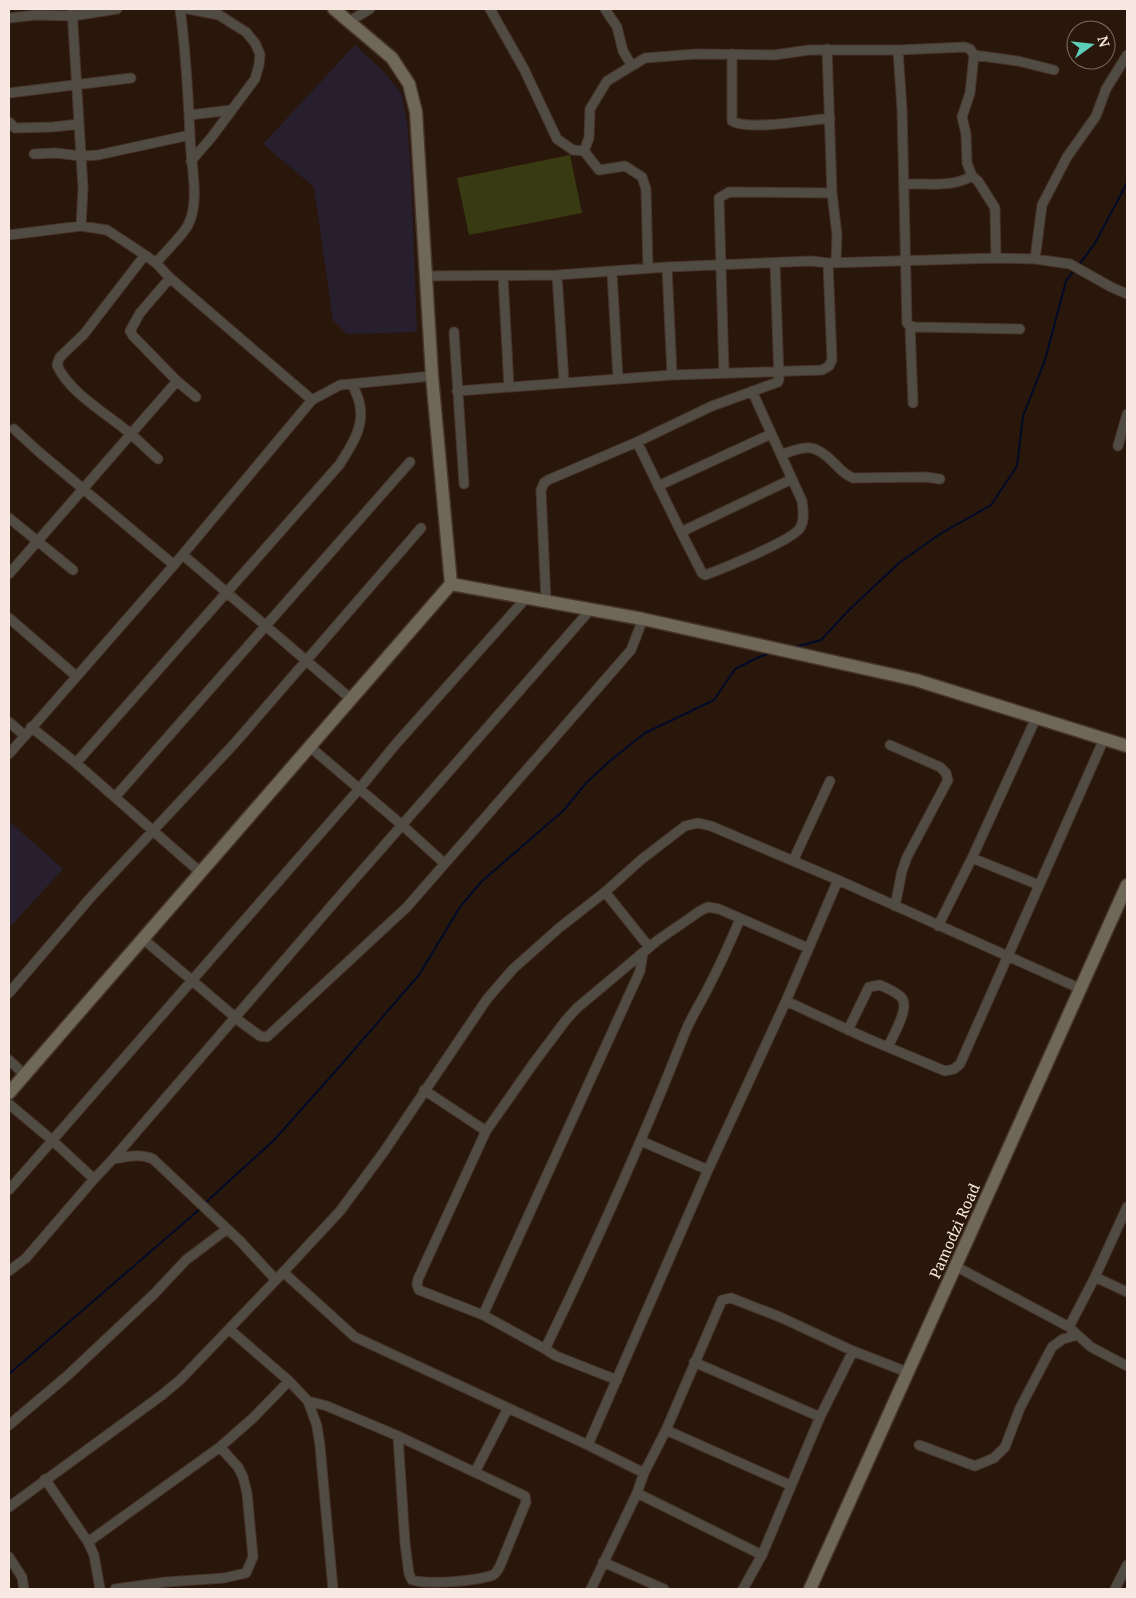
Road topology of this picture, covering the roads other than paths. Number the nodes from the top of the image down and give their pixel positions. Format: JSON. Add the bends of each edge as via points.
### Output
{"nodes":[{"id":1,"x":117,"y":9,"type":"edge"},
{"id":2,"x":180,"y":9,"type":"edge"},
{"id":3,"x":188,"y":9,"type":"edge"},
{"id":4,"x":334,"y":9,"type":"edge"},
{"id":5,"x":370,"y":9,"type":"edge"},
{"id":6,"x":490,"y":9,"type":"edge"},
{"id":7,"x":605,"y":9,"type":"edge"},
{"id":8,"x":73,"y":12,"type":"edge"},
{"id":9,"x":9,"y":18,"type":"edge"},
{"id":10,"x":348,"y":22,"type":"junction"},
{"id":11,"x":827,"y":50,"type":"junction"},
{"id":12,"x":898,"y":50,"type":"junction"},
{"id":13,"x":732,"y":54,"type":"junction"},
{"id":14,"x":974,"y":55,"type":"junction"},
{"id":15,"x":1127,"y":55,"type":"edge"},
{"id":16,"x":632,"y":66,"type":"junction"},
{"id":17,"x":1054,"y":70,"type":"dead end"},
{"id":18,"x":131,"y":78,"type":"dead end"},
{"id":19,"x":78,"y":84,"type":"junction"},
{"id":20,"x":9,"y":93,"type":"edge"},
{"id":21,"x":230,"y":110,"type":"junction"},
{"id":22,"x":190,"y":115,"type":"junction"},
{"id":23,"x":830,"y":118,"type":"junction"},
{"id":24,"x":9,"y":122,"type":"edge"},
{"id":25,"x":79,"y":124,"type":"junction"},
{"id":26,"x":190,"y":135,"type":"junction"},
{"id":27,"x":584,"y":151,"type":"junction"},
{"id":28,"x":34,"y":154,"type":"dead end"},
{"id":29,"x":81,"y":156,"type":"junction"},
{"id":30,"x":191,"y":161,"type":"junction"},
{"id":31,"x":972,"y":176,"type":"junction"},
{"id":32,"x":904,"y":184,"type":"junction"},
{"id":33,"x":832,"y":193,"type":"junction"},
{"id":34,"x":82,"y":226,"type":"junction"},
{"id":35,"x":9,"y":235,"type":"edge"},
{"id":36,"x":145,"y":255,"type":"junction"},
{"id":37,"x":996,"y":258,"type":"junction"},
{"id":38,"x":1035,"y":259,"type":"junction"},
{"id":39,"x":905,"y":260,"type":"junction"},
{"id":40,"x":832,"y":262,"type":"junction"},
{"id":41,"x":156,"y":263,"type":"junction"},
{"id":42,"x":775,"y":263,"type":"junction"},
{"id":43,"x":720,"y":264,"type":"junction"},
{"id":44,"x":667,"y":267,"type":"junction"},
{"id":45,"x":648,"y":268,"type":"junction"},
{"id":46,"x":612,"y":272,"type":"junction"},
{"id":47,"x":557,"y":275,"type":"junction"},
{"id":48,"x":427,"y":276,"type":"junction"},
{"id":49,"x":503,"y":276,"type":"junction"},
{"id":50,"x":170,"y":278,"type":"junction"},
{"id":51,"x":1127,"y":294,"type":"edge"},
{"id":52,"x":910,"y":326,"type":"junction"},
{"id":53,"x":1020,"y":329,"type":"dead end"},
{"id":54,"x":454,"y":332,"type":"dead end"},
{"id":55,"x":778,"y":372,"type":"junction"},
{"id":56,"x":724,"y":373,"type":"junction"},
{"id":57,"x":672,"y":375,"type":"junction"},
{"id":58,"x":432,"y":376,"type":"junction"},
{"id":59,"x":618,"y":379,"type":"junction"},
{"id":60,"x":177,"y":381,"type":"junction"},
{"id":61,"x":564,"y":382,"type":"junction"},
{"id":62,"x":352,"y":384,"type":"junction"},
{"id":63,"x":508,"y":387,"type":"junction"},
{"id":64,"x":457,"y":391,"type":"junction"},
{"id":65,"x":752,"y":391,"type":"junction"},
{"id":66,"x":196,"y":397,"type":"dead end"},
{"id":67,"x":312,"y":400,"type":"junction"},
{"id":68,"x":913,"y":402,"type":"dead end"},
{"id":69,"x":1127,"y":414,"type":"edge"},
{"id":70,"x":14,"y":429,"type":"dead end"},
{"id":71,"x":131,"y":434,"type":"junction"},
{"id":72,"x":771,"y":434,"type":"junction"},
{"id":73,"x":638,"y":442,"type":"junction"},
{"id":74,"x":1118,"y":446,"type":"dead end"},
{"id":75,"x":781,"y":455,"type":"junction"},
{"id":76,"x":158,"y":459,"type":"dead end"},
{"id":77,"x":410,"y":462,"type":"dead end"},
{"id":78,"x":792,"y":479,"type":"junction"},
{"id":79,"x":940,"y":479,"type":"dead end"},
{"id":80,"x":464,"y":484,"type":"dead end"},
{"id":81,"x":658,"y":486,"type":"junction"},
{"id":82,"x":83,"y":489,"type":"junction"},
{"id":83,"x":9,"y":518,"type":"edge"},
{"id":84,"x":421,"y":528,"type":"dead end"},
{"id":85,"x":681,"y":532,"type":"junction"},
{"id":86,"x":37,"y":541,"type":"junction"},
{"id":87,"x":183,"y":555,"type":"junction"},
{"id":88,"x":174,"y":564,"type":"junction"},
{"id":89,"x":73,"y":570,"type":"dead end"},
{"id":90,"x":9,"y":574,"type":"edge"},
{"id":91,"x":451,"y":584,"type":"junction"},
{"id":92,"x":227,"y":593,"type":"junction"},
{"id":93,"x":526,"y":598,"type":"junction"},
{"id":94,"x":546,"y":601,"type":"junction"},
{"id":95,"x":591,"y":609,"type":"junction"},
{"id":96,"x":9,"y":618,"type":"edge"},
{"id":97,"x":643,"y":619,"type":"junction"},
{"id":98,"x":266,"y":626,"type":"junction"},
{"id":99,"x":306,"y":660,"type":"junction"},
{"id":100,"x":76,"y":676,"type":"junction"},
{"id":101,"x":351,"y":699,"type":"junction"},
{"id":102,"x":1036,"y":718,"type":"junction"},
{"id":103,"x":9,"y":722,"type":"edge"},
{"id":104,"x":31,"y":727,"type":"junction"},
{"id":105,"x":24,"y":735,"type":"junction"},
{"id":106,"x":1104,"y":739,"type":"junction"},
{"id":107,"x":890,"y":745,"type":"dead end"},
{"id":108,"x":1127,"y":746,"type":"edge"},
{"id":109,"x":310,"y":747,"type":"junction"},
{"id":110,"x":9,"y":754,"type":"edge"},
{"id":111,"x":76,"y":763,"type":"junction"},
{"id":112,"x":830,"y":782,"type":"dead end"},
{"id":113,"x":360,"y":788,"type":"junction"},
{"id":114,"x":116,"y":797,"type":"junction"},
{"id":115,"x":402,"y":825,"type":"junction"},
{"id":116,"x":154,"y":830,"type":"junction"},
{"id":117,"x":972,"y":858,"type":"junction"},
{"id":118,"x":793,"y":861,"type":"junction"},
{"id":119,"x":444,"y":863,"type":"junction"},
{"id":120,"x":200,"y":872,"type":"junction"},
{"id":121,"x":838,"y":880,"type":"junction"},
{"id":122,"x":1039,"y":885,"type":"junction"},
{"id":123,"x":1127,"y":885,"type":"edge"},
{"id":124,"x":604,"y":892,"type":"junction"},
{"id":125,"x":896,"y":906,"type":"junction"},
{"id":126,"x":740,"y":919,"type":"junction"},
{"id":127,"x":938,"y":926,"type":"junction"},
{"id":128,"x":142,"y":938,"type":"junction"},
{"id":129,"x":808,"y":948,"type":"junction"},
{"id":130,"x":646,"y":950,"type":"junction"},
{"id":131,"x":1007,"y":956,"type":"junction"},
{"id":132,"x":191,"y":981,"type":"junction"},
{"id":133,"x":1081,"y":989,"type":"junction"},
{"id":134,"x":9,"y":993,"type":"edge"},
{"id":135,"x":786,"y":1001,"type":"junction"},
{"id":136,"x":236,"y":1018,"type":"junction"},
{"id":137,"x":848,"y":1030,"type":"junction"},
{"id":138,"x":888,"y":1046,"type":"junction"},
{"id":139,"x":9,"y":1060,"type":"edge"},
{"id":140,"x":25,"y":1075,"type":"junction"},
{"id":141,"x":424,"y":1090,"type":"junction"},
{"id":142,"x":9,"y":1093,"type":"edge"},
{"id":143,"x":9,"y":1104,"type":"edge"},
{"id":144,"x":486,"y":1131,"type":"junction"},
{"id":145,"x":53,"y":1141,"type":"junction"},
{"id":146,"x":641,"y":1141,"type":"junction"},
{"id":147,"x":113,"y":1159,"type":"junction"},
{"id":148,"x":708,"y":1170,"type":"junction"},
{"id":149,"x":94,"y":1179,"type":"junction"},
{"id":150,"x":9,"y":1190,"type":"edge"},
{"id":151,"x":1127,"y":1207,"type":"edge"},
{"id":152,"x":227,"y":1229,"type":"junction"},
{"id":153,"x":957,"y":1267,"type":"junction"},
{"id":154,"x":9,"y":1271,"type":"edge"},
{"id":155,"x":283,"y":1272,"type":"junction"},
{"id":156,"x":1095,"y":1277,"type":"junction"},
{"id":157,"x":276,"y":1280,"type":"junction"},
{"id":158,"x":1127,"y":1292,"type":"edge"},
{"id":159,"x":483,"y":1315,"type":"junction"},
{"id":160,"x":1069,"y":1327,"type":"junction"},
{"id":161,"x":228,"y":1329,"type":"junction"},
{"id":162,"x":1074,"y":1336,"type":"dead end"},
{"id":163,"x":545,"y":1348,"type":"junction"},
{"id":164,"x":853,"y":1351,"type":"junction"},
{"id":165,"x":694,"y":1362,"type":"junction"},
{"id":166,"x":1127,"y":1366,"type":"edge"},
{"id":167,"x":907,"y":1372,"type":"junction"},
{"id":168,"x":617,"y":1380,"type":"junction"},
{"id":169,"x":289,"y":1381,"type":"junction"},
{"id":170,"x":308,"y":1401,"type":"junction"},
{"id":171,"x":508,"y":1408,"type":"junction"},
{"id":172,"x":820,"y":1417,"type":"junction"},
{"id":173,"x":9,"y":1425,"type":"edge"},
{"id":174,"x":666,"y":1430,"type":"junction"},
{"id":175,"x":398,"y":1436,"type":"junction"},
{"id":176,"x":588,"y":1445,"type":"junction"},
{"id":177,"x":919,"y":1445,"type":"dead end"},
{"id":178,"x":220,"y":1446,"type":"junction"},
{"id":179,"x":474,"y":1472,"type":"junction"},
{"id":180,"x":644,"y":1473,"type":"junction"},
{"id":181,"x":44,"y":1479,"type":"junction"},
{"id":182,"x":790,"y":1484,"type":"junction"},
{"id":183,"x":636,"y":1493,"type":"junction"},
{"id":184,"x":10,"y":1503,"type":"edge"},
{"id":185,"x":88,"y":1542,"type":"junction"},
{"id":186,"x":762,"y":1555,"type":"junction"},
{"id":187,"x":9,"y":1558,"type":"edge"},
{"id":188,"x":603,"y":1562,"type":"junction"},
{"id":189,"x":1127,"y":1565,"type":"edge"},
{"id":190,"x":24,"y":1589,"type":"edge"},
{"id":191,"x":100,"y":1589,"type":"edge"},
{"id":192,"x":115,"y":1589,"type":"edge"},
{"id":193,"x":333,"y":1589,"type":"edge"},
{"id":194,"x":591,"y":1589,"type":"edge"},
{"id":195,"x":664,"y":1589,"type":"edge"},
{"id":196,"x":743,"y":1589,"type":"edge"},
{"id":197,"x":810,"y":1589,"type":"edge"},
{"id":198,"x":1115,"y":1589,"type":"edge"}],
"edges":[{"from":1,"to":8,"type":"street"},
{"from":2,"to":22,"type":"street"},
{"from":3,"to":21,"type":"street","via":[[219,15],[246,32],[260,54],[255,79]]},
{"from":4,"to":10,"type":"street"},
{"from":5,"to":10,"type":"street"},
{"from":6,"to":27,"type":"street","via":[[524,69],[557,139],[574,150]]},
{"from":7,"to":16,"type":"street","via":[[617,26],[623,51]]},
{"from":8,"to":9,"type":"street"},
{"from":8,"to":19,"type":"street"},
{"from":10,"to":48,"type":"street","via":[[392,58],[409,84],[416,112]]},
{"from":11,"to":12,"type":"street"},
{"from":11,"to":13,"type":"street","via":[[774,56]]},
{"from":11,"to":23,"type":"street"},
{"from":12,"to":14,"type":"street","via":[[965,47]]},
{"from":12,"to":32,"type":"street"},
{"from":13,"to":16,"type":"street","via":[[645,58]]},
{"from":13,"to":23,"type":"street","via":[[732,121],[761,125]]},
{"from":14,"to":17,"type":"street"},
{"from":14,"to":31,"type":"street","via":[[970,93],[962,117],[966,134],[966,163]]},
{"from":15,"to":38,"type":"street","via":[[1106,89],[1096,116],[1068,157],[1042,205]]},
{"from":16,"to":27,"type":"street","via":[[607,81],[595,99],[590,109],[589,138]]},
{"from":18,"to":19,"type":"street"},
{"from":19,"to":20,"type":"street"},
{"from":19,"to":25,"type":"street"},
{"from":21,"to":22,"type":"street"},
{"from":21,"to":30,"type":"street"},
{"from":22,"to":26,"type":"street"},
{"from":23,"to":33,"type":"street"},
{"from":24,"to":25,"type":"street","via":[[15,128]]},
{"from":25,"to":29,"type":"street"},
{"from":26,"to":29,"type":"street"},
{"from":26,"to":30,"type":"street"},
{"from":27,"to":45,"type":"street","via":[[599,170],[625,166],[642,177],[648,202]]},
{"from":28,"to":29,"type":"street"},
{"from":29,"to":34,"type":"street"},
{"from":30,"to":41,"type":"street","via":[[195,197],[191,219],[188,227]]},
{"from":31,"to":32,"type":"street","via":[[950,184]]},
{"from":31,"to":37,"type":"street","via":[[995,208]]},
{"from":32,"to":39,"type":"street"},
{"from":33,"to":40,"type":"street","via":[[837,235]]},
{"from":33,"to":43,"type":"street","via":[[724,194],[720,198]]},
{"from":34,"to":35,"type":"street"},
{"from":34,"to":36,"type":"street","via":[[107,230]]},
{"from":36,"to":41,"type":"street"},
{"from":36,"to":71,"type":"street","via":[[84,334],[60,357],[57,366],[88,400]]},
{"from":37,"to":38,"type":"street"},
{"from":37,"to":39,"type":"street"},
{"from":38,"to":51,"type":"street","via":[[1070,264]]},
{"from":39,"to":40,"type":"street"},
{"from":39,"to":52,"type":"street","via":[[907,323]]},
{"from":40,"to":42,"type":"street"},
{"from":40,"to":55,"type":"street","via":[[832,360],[822,370]]},
{"from":41,"to":50,"type":"street"},
{"from":42,"to":43,"type":"street"},
{"from":42,"to":55,"type":"street"},
{"from":43,"to":44,"type":"street"},
{"from":43,"to":56,"type":"street"},
{"from":44,"to":45,"type":"street"},
{"from":44,"to":57,"type":"street"},
{"from":45,"to":46,"type":"street"},
{"from":46,"to":47,"type":"street"},
{"from":46,"to":59,"type":"street"},
{"from":47,"to":49,"type":"street"},
{"from":47,"to":61,"type":"street"},
{"from":48,"to":49,"type":"street"},
{"from":48,"to":58,"type":"street"},
{"from":49,"to":63,"type":"street"},
{"from":50,"to":60,"type":"street","via":[[140,313],[130,331]]},
{"from":50,"to":67,"type":"street"},
{"from":52,"to":53,"type":"street"},
{"from":52,"to":68,"type":"street"},
{"from":54,"to":64,"type":"street"},
{"from":55,"to":56,"type":"street"},
{"from":55,"to":65,"type":"street","via":[[778,382]]},
{"from":56,"to":57,"type":"street"},
{"from":57,"to":59,"type":"street"},
{"from":58,"to":62,"type":"street"},
{"from":58,"to":91,"type":"street"},
{"from":59,"to":61,"type":"street"},
{"from":60,"to":66,"type":"street"},
{"from":60,"to":71,"type":"street"},
{"from":61,"to":63,"type":"street"},
{"from":62,"to":67,"type":"street","via":[[340,385]]},
{"from":62,"to":92,"type":"street","via":[[360,405],[361,420],[356,438],[340,464]]},
{"from":63,"to":64,"type":"street"},
{"from":64,"to":80,"type":"street"},
{"from":65,"to":72,"type":"street"},
{"from":65,"to":73,"type":"street","via":[[712,406]]},
{"from":67,"to":87,"type":"street"},
{"from":69,"to":74,"type":"street"},
{"from":70,"to":82,"type":"street"},
{"from":71,"to":76,"type":"street"},
{"from":71,"to":82,"type":"street"},
{"from":72,"to":75,"type":"street"},
{"from":72,"to":81,"type":"street"},
{"from":73,"to":81,"type":"street"},
{"from":73,"to":94,"type":"street","via":[[544,483],[541,507]]},
{"from":75,"to":78,"type":"street"},
{"from":75,"to":79,"type":"street","via":[[808,446],[828,457],[853,478]]},
{"from":77,"to":98,"type":"street"},
{"from":78,"to":85,"type":"street"},
{"from":78,"to":85,"type":"street","via":[[802,501],[803,515],[800,527],[792,536],[705,575]]},
{"from":81,"to":85,"type":"street"},
{"from":82,"to":86,"type":"street"},
{"from":82,"to":88,"type":"street"},
{"from":83,"to":86,"type":"street"},
{"from":84,"to":99,"type":"street"},
{"from":86,"to":89,"type":"street"},
{"from":86,"to":90,"type":"street"},
{"from":87,"to":88,"type":"street"},
{"from":87,"to":92,"type":"street"},
{"from":88,"to":100,"type":"street"},
{"from":91,"to":93,"type":"street"},
{"from":91,"to":101,"type":"street"},
{"from":92,"to":98,"type":"street"},
{"from":92,"to":111,"type":"street"},
{"from":93,"to":94,"type":"street"},
{"from":93,"to":113,"type":"street"},
{"from":94,"to":95,"type":"street"},
{"from":95,"to":97,"type":"street"},
{"from":95,"to":115,"type":"street"},
{"from":96,"to":100,"type":"street"},
{"from":97,"to":102,"type":"street","via":[[916,680]]},
{"from":97,"to":119,"type":"street","via":[[631,650]]},
{"from":98,"to":99,"type":"street"},
{"from":98,"to":114,"type":"street"},
{"from":99,"to":101,"type":"street"},
{"from":99,"to":116,"type":"street"},
{"from":100,"to":104,"type":"street"},
{"from":101,"to":109,"type":"street"},
{"from":102,"to":106,"type":"street"},
{"from":102,"to":117,"type":"street"},
{"from":103,"to":105,"type":"street"},
{"from":104,"to":105,"type":"street"},
{"from":104,"to":111,"type":"street"},
{"from":105,"to":110,"type":"street"},
{"from":106,"to":108,"type":"street"},
{"from":106,"to":122,"type":"street"},
{"from":107,"to":125,"type":"street","via":[[940,767],[948,780],[907,857]]},
{"from":109,"to":113,"type":"street"},
{"from":109,"to":120,"type":"street"},
{"from":111,"to":114,"type":"street"},
{"from":112,"to":118,"type":"street"},
{"from":113,"to":115,"type":"street"},
{"from":113,"to":132,"type":"street"},
{"from":114,"to":116,"type":"street"},
{"from":115,"to":119,"type":"street"},
{"from":115,"to":136,"type":"street"},
{"from":116,"to":120,"type":"street"},
{"from":116,"to":134,"type":"street","via":[[91,897]]},
{"from":117,"to":122,"type":"street"},
{"from":117,"to":127,"type":"street"},
{"from":118,"to":121,"type":"street"},
{"from":118,"to":124,"type":"street","via":[[698,823],[684,826]]},
{"from":119,"to":136,"type":"street","via":[[407,907],[267,1037],[260,1036]]},
{"from":120,"to":128,"type":"street"},
{"from":121,"to":125,"type":"street"},
{"from":121,"to":129,"type":"street"},
{"from":122,"to":131,"type":"street"},
{"from":123,"to":133,"type":"street","name":"Pamodzi Road"},
{"from":124,"to":130,"type":"street"},
{"from":124,"to":141,"type":"street","via":[[513,969],[487,999]]},
{"from":125,"to":127,"type":"street"},
{"from":126,"to":129,"type":"street"},
{"from":126,"to":130,"type":"street","via":[[708,907]]},
{"from":126,"to":146,"type":"street","via":[[724,958],[684,1034]]},
{"from":127,"to":131,"type":"street"},
{"from":128,"to":132,"type":"street"},
{"from":128,"to":140,"type":"street"},
{"from":129,"to":135,"type":"street"},
{"from":130,"to":144,"type":"street","via":[[566,1020]]},
{"from":130,"to":159,"type":"street","via":[[640,971]]},
{"from":131,"to":133,"type":"street"},
{"from":131,"to":138,"type":"street","via":[[960,1064],[954,1069],[945,1071]]},
{"from":132,"to":136,"type":"street"},
{"from":132,"to":145,"type":"street"},
{"from":133,"to":153,"type":"street","name":"Pamodzi Road"},
{"from":135,"to":137,"type":"street"},
{"from":135,"to":148,"type":"street"},
{"from":136,"to":147,"type":"street"},
{"from":137,"to":138,"type":"street"},
{"from":137,"to":138,"type":"street","via":[[869,987],[880,985],[899,996],[905,1004]]},
{"from":139,"to":140,"type":"street"},
{"from":140,"to":142,"type":"street"},
{"from":141,"to":144,"type":"street"},
{"from":141,"to":155,"type":"street","via":[[340,1211]]},
{"from":143,"to":145,"type":"street"},
{"from":144,"to":159,"type":"street","via":[[417,1285],[419,1290]]},
{"from":145,"to":149,"type":"street"},
{"from":145,"to":150,"type":"street"},
{"from":146,"to":148,"type":"street"},
{"from":146,"to":163,"type":"street","via":[[594,1249]]},
{"from":147,"to":149,"type":"street"},
{"from":147,"to":152,"type":"street","via":[[134,1155],[153,1159]]},
{"from":148,"to":168,"type":"street"},
{"from":149,"to":154,"type":"street","via":[[26,1258]]},
{"from":151,"to":156,"type":"street"},
{"from":152,"to":157,"type":"street"},
{"from":152,"to":173,"type":"street","via":[[186,1260],[67,1376]]},
{"from":153,"to":160,"type":"street"},
{"from":153,"to":167,"type":"street","name":"Pamodzi Road"},
{"from":155,"to":157,"type":"street"},
{"from":155,"to":171,"type":"street","via":[[355,1337]]},
{"from":156,"to":158,"type":"street"},
{"from":156,"to":160,"type":"street"},
{"from":157,"to":161,"type":"street"},
{"from":159,"to":163,"type":"street"},
{"from":160,"to":166,"type":"street","via":[[1091,1347]]},
{"from":161,"to":169,"type":"street"},
{"from":161,"to":181,"type":"street","via":[[162,1395]]},
{"from":162,"to":177,"type":"street","via":[[1052,1346],[1020,1408],[1005,1447],[994,1458],[975,1466]]},
{"from":163,"to":168,"type":"street","via":[[556,1356]]},
{"from":164,"to":165,"type":"street","via":[[731,1298],[722,1300]]},
{"from":164,"to":167,"type":"street"},
{"from":164,"to":172,"type":"street"},
{"from":165,"to":172,"type":"street"},
{"from":165,"to":174,"type":"street"},
{"from":167,"to":197,"type":"street","name":"Pamodzi Road"},
{"from":168,"to":176,"type":"street"},
{"from":169,"to":170,"type":"street"},
{"from":169,"to":178,"type":"street"},
{"from":170,"to":175,"type":"street"},
{"from":170,"to":193,"type":"street","via":[[320,1446]]},
{"from":171,"to":176,"type":"street"},
{"from":171,"to":179,"type":"street"},
{"from":172,"to":182,"type":"street"},
{"from":174,"to":180,"type":"street"},
{"from":174,"to":182,"type":"street"},
{"from":175,"to":179,"type":"street"},
{"from":175,"to":179,"type":"street","via":[[405,1543],[412,1580],[420,1583],[462,1581],[493,1574],[500,1566],[526,1502],[525,1496]]},
{"from":176,"to":180,"type":"street"},
{"from":178,"to":185,"type":"street"},
{"from":178,"to":192,"type":"street","via":[[238,1467],[247,1493],[253,1557],[246,1573]]},
{"from":180,"to":183,"type":"street"},
{"from":181,"to":184,"type":"street"},
{"from":181,"to":185,"type":"street"},
{"from":182,"to":186,"type":"street"},
{"from":183,"to":186,"type":"street"},
{"from":183,"to":188,"type":"street"},
{"from":185,"to":191,"type":"street","via":[[94,1555]]},
{"from":186,"to":196,"type":"street"},
{"from":187,"to":190,"type":"street","via":[[22,1577]]},
{"from":188,"to":194,"type":"street"},
{"from":188,"to":195,"type":"street"},
{"from":189,"to":198,"type":"street"}]}
